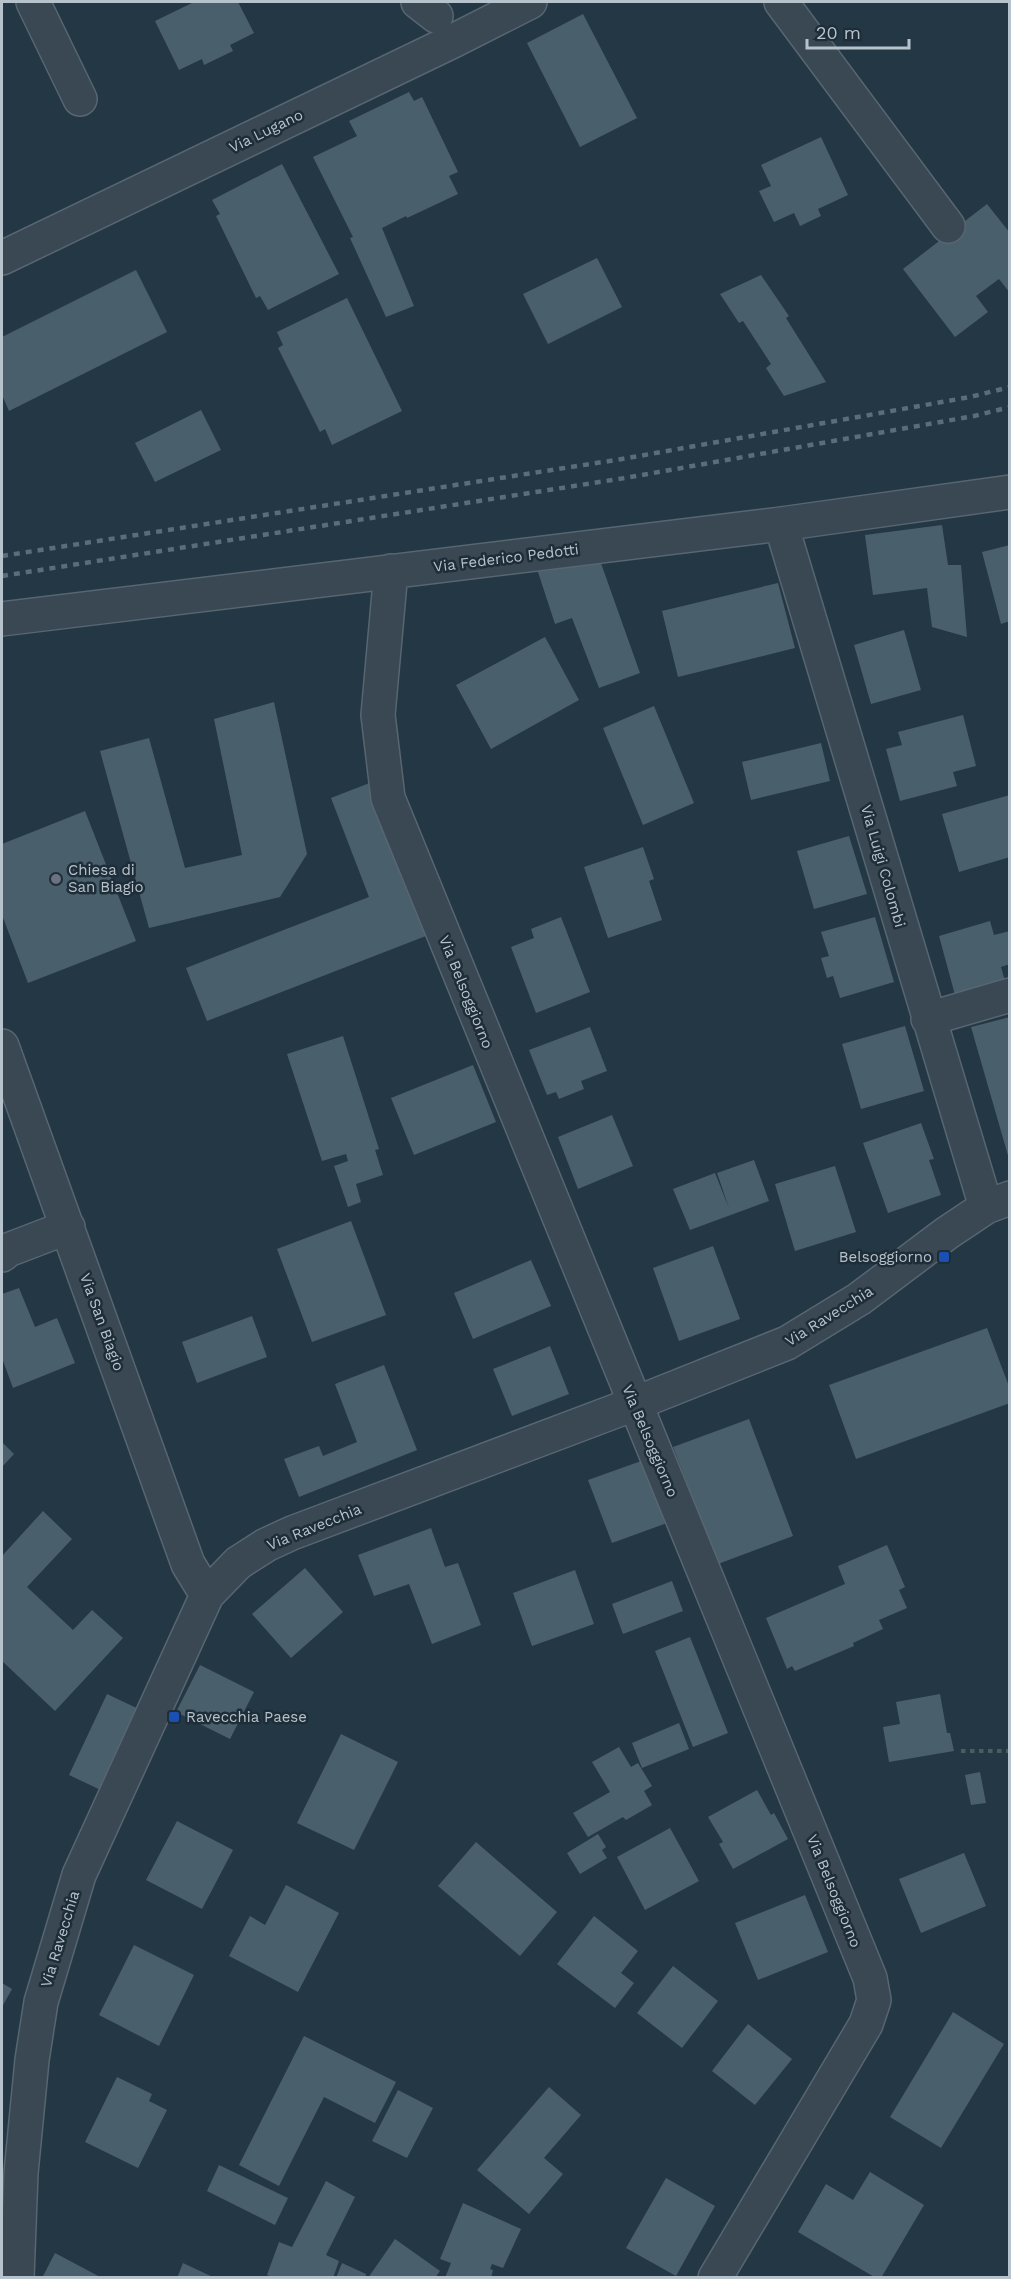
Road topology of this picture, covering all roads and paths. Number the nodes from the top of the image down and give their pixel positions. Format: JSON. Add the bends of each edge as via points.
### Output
{"nodes":[{"id":1,"x":33,"y":2,"type":"edge"},
{"id":2,"x":530,"y":2,"type":"edge"},
{"id":3,"x":781,"y":2,"type":"edge"},
{"id":4,"x":80,"y":99,"type":"dead end"},
{"id":5,"x":948,"y":226,"type":"dead end"},
{"id":6,"x":2,"y":258,"type":"edge"},
{"id":7,"x":1010,"y":492,"type":"edge"},
{"id":8,"x":781,"y":524,"type":"junction"},
{"id":9,"x":391,"y":572,"type":"junction"},
{"id":10,"x":2,"y":619,"type":"edge"},
{"id":11,"x":1010,"y":995,"type":"edge"},
{"id":12,"x":928,"y":1019,"type":"junction"},
{"id":13,"x":2,"y":1046,"type":"edge"},
{"id":14,"x":998,"y":1203,"type":"edge"},
{"id":15,"x":68,"y":1227,"type":"junction"},
{"id":16,"x":2,"y":1255,"type":"edge"},
{"id":17,"x":634,"y":1404,"type":"junction"},
{"id":18,"x":207,"y":1595,"type":"junction"},
{"id":19,"x":961,"y":1751,"type":"dead end"},
{"id":20,"x":1010,"y":1751,"type":"edge"},
{"id":21,"x":17,"y":2277,"type":"edge"},
{"id":22,"x":715,"y":2277,"type":"edge"}],
"edges":[{"from":1,"to":4,"type":"street"},
{"from":2,"to":6,"type":"street","name":"Via Lugano"},
{"from":3,"to":5,"type":"street"},
{"from":7,"to":8,"type":"street","name":"Via Federico Pedotti"},
{"from":8,"to":9,"type":"street","name":"Via Federico Pedotti"},
{"from":8,"to":12,"type":"street","name":"Via Luigi Colombi"},
{"from":9,"to":10,"type":"street","name":"Via Federico Pedotti"},
{"from":9,"to":17,"type":"street","name":"Via Belsoggiorno","via":[[378,715],[388,798]]},
{"from":11,"to":12,"type":"street"},
{"from":12,"to":14,"type":"street","name":"Via Luigi Colombi"},
{"from":13,"to":15,"type":"street","name":"Via San Biagio"},
{"from":14,"to":17,"type":"street","name":"Via Ravecchia","via":[[947,1233],[859,1299],[787,1343]]},
{"from":15,"to":16,"type":"street"},
{"from":15,"to":18,"type":"street","name":"Via San Biagio","via":[[188,1564]]},
{"from":17,"to":18,"type":"street","name":"Via Ravecchia","via":[[292,1533],[238,1563]]},
{"from":17,"to":22,"type":"street","name":"Via Belsoggiorno","via":[[870,1978],[874,2000],[866,2024]]},
{"from":18,"to":21,"type":"street","name":"Via Ravecchia","via":[[79,1875],[41,2002],[21,2173]]},
{"from":19,"to":20,"type":"path"}]}
